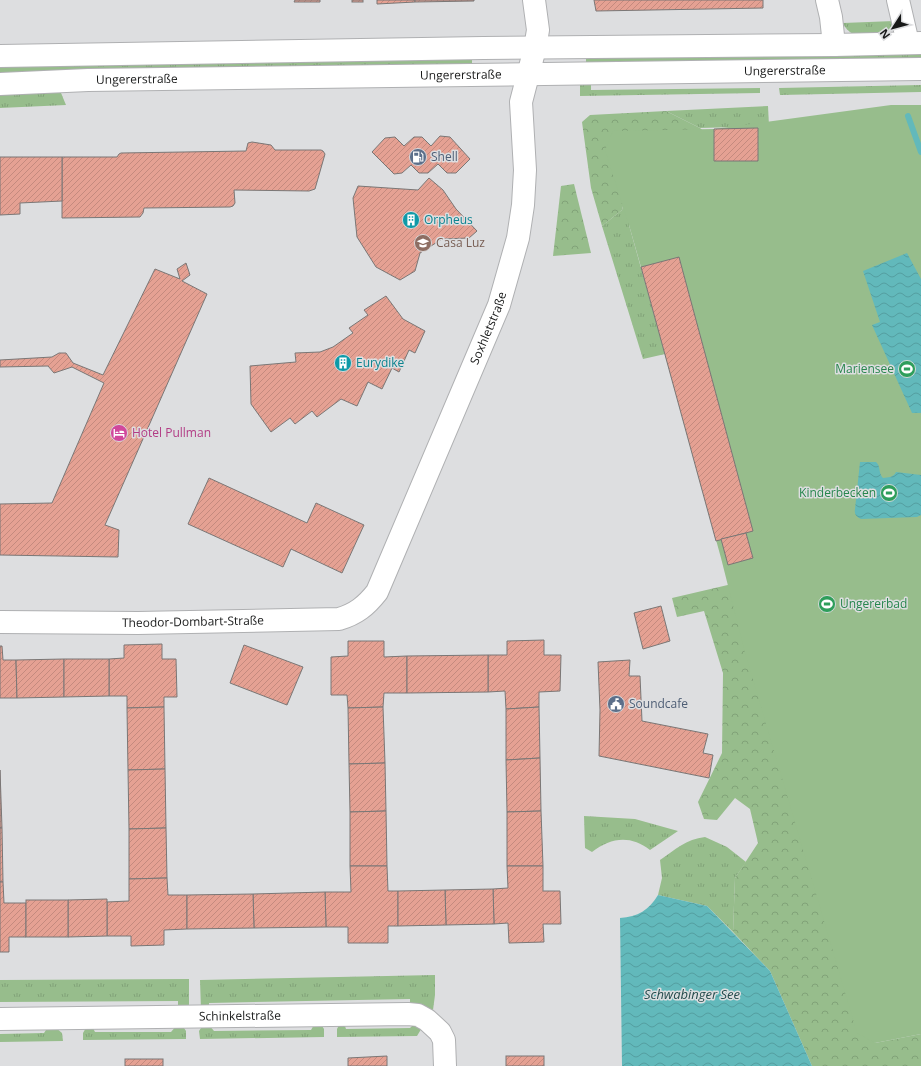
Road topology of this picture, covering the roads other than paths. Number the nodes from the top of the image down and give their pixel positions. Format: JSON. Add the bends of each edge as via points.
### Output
{"nodes":[{"id":1,"x":534,"y":0,"type":"edge"},
{"id":2,"x":827,"y":0,"type":"edge"},
{"id":3,"x":898,"y":0,"type":"edge"},
{"id":4,"x":915,"y":43,"type":"edge"},
{"id":5,"x":834,"y":45,"type":"junction"},
{"id":6,"x":535,"y":48,"type":"junction"},
{"id":7,"x":0,"y":56,"type":"edge"},
{"id":8,"x":921,"y":69,"type":"edge"},
{"id":9,"x":528,"y":74,"type":"junction"},
{"id":10,"x":0,"y":84,"type":"edge"},
{"id":11,"x":377,"y":592,"type":"joint"},
{"id":12,"x":0,"y":622,"type":"edge"},
{"id":13,"x":0,"y":1019,"type":"edge"},
{"id":14,"x":445,"y":1066,"type":"edge"}],
"edges":[{"from":1,"to":6,"type":"main road","name":"Soxhletstraße","via":[[538,30]]},
{"from":2,"to":5,"type":"main road"},
{"from":3,"to":4,"type":"main road"},
{"from":4,"to":5,"type":"main road","name":"Ungererstraße"},
{"from":5,"to":6,"type":"main road","name":"Ungererstraße"},
{"from":6,"to":7,"type":"main road","name":"Ungererstraße"},
{"from":6,"to":9,"type":"main road","name":"Soxhletstraße"},
{"from":8,"to":9,"type":"main road","name":"Ungererstraße"},
{"from":9,"to":10,"type":"main road","name":"Ungererstraße","via":[[88,80]]},
{"from":9,"to":11,"type":"main road","name":"Soxhletstraße","via":[[521,102],[525,170],[518,238],[499,305]]},
{"from":11,"to":12,"type":"main road","name":"Theodor-Dombart-Straße","via":[[359,611],[339,619],[138,623]]},
{"from":13,"to":14,"type":"main road","name":"Schinkelstraße","via":[[418,1015],[440,1032],[444,1040]]}]}
